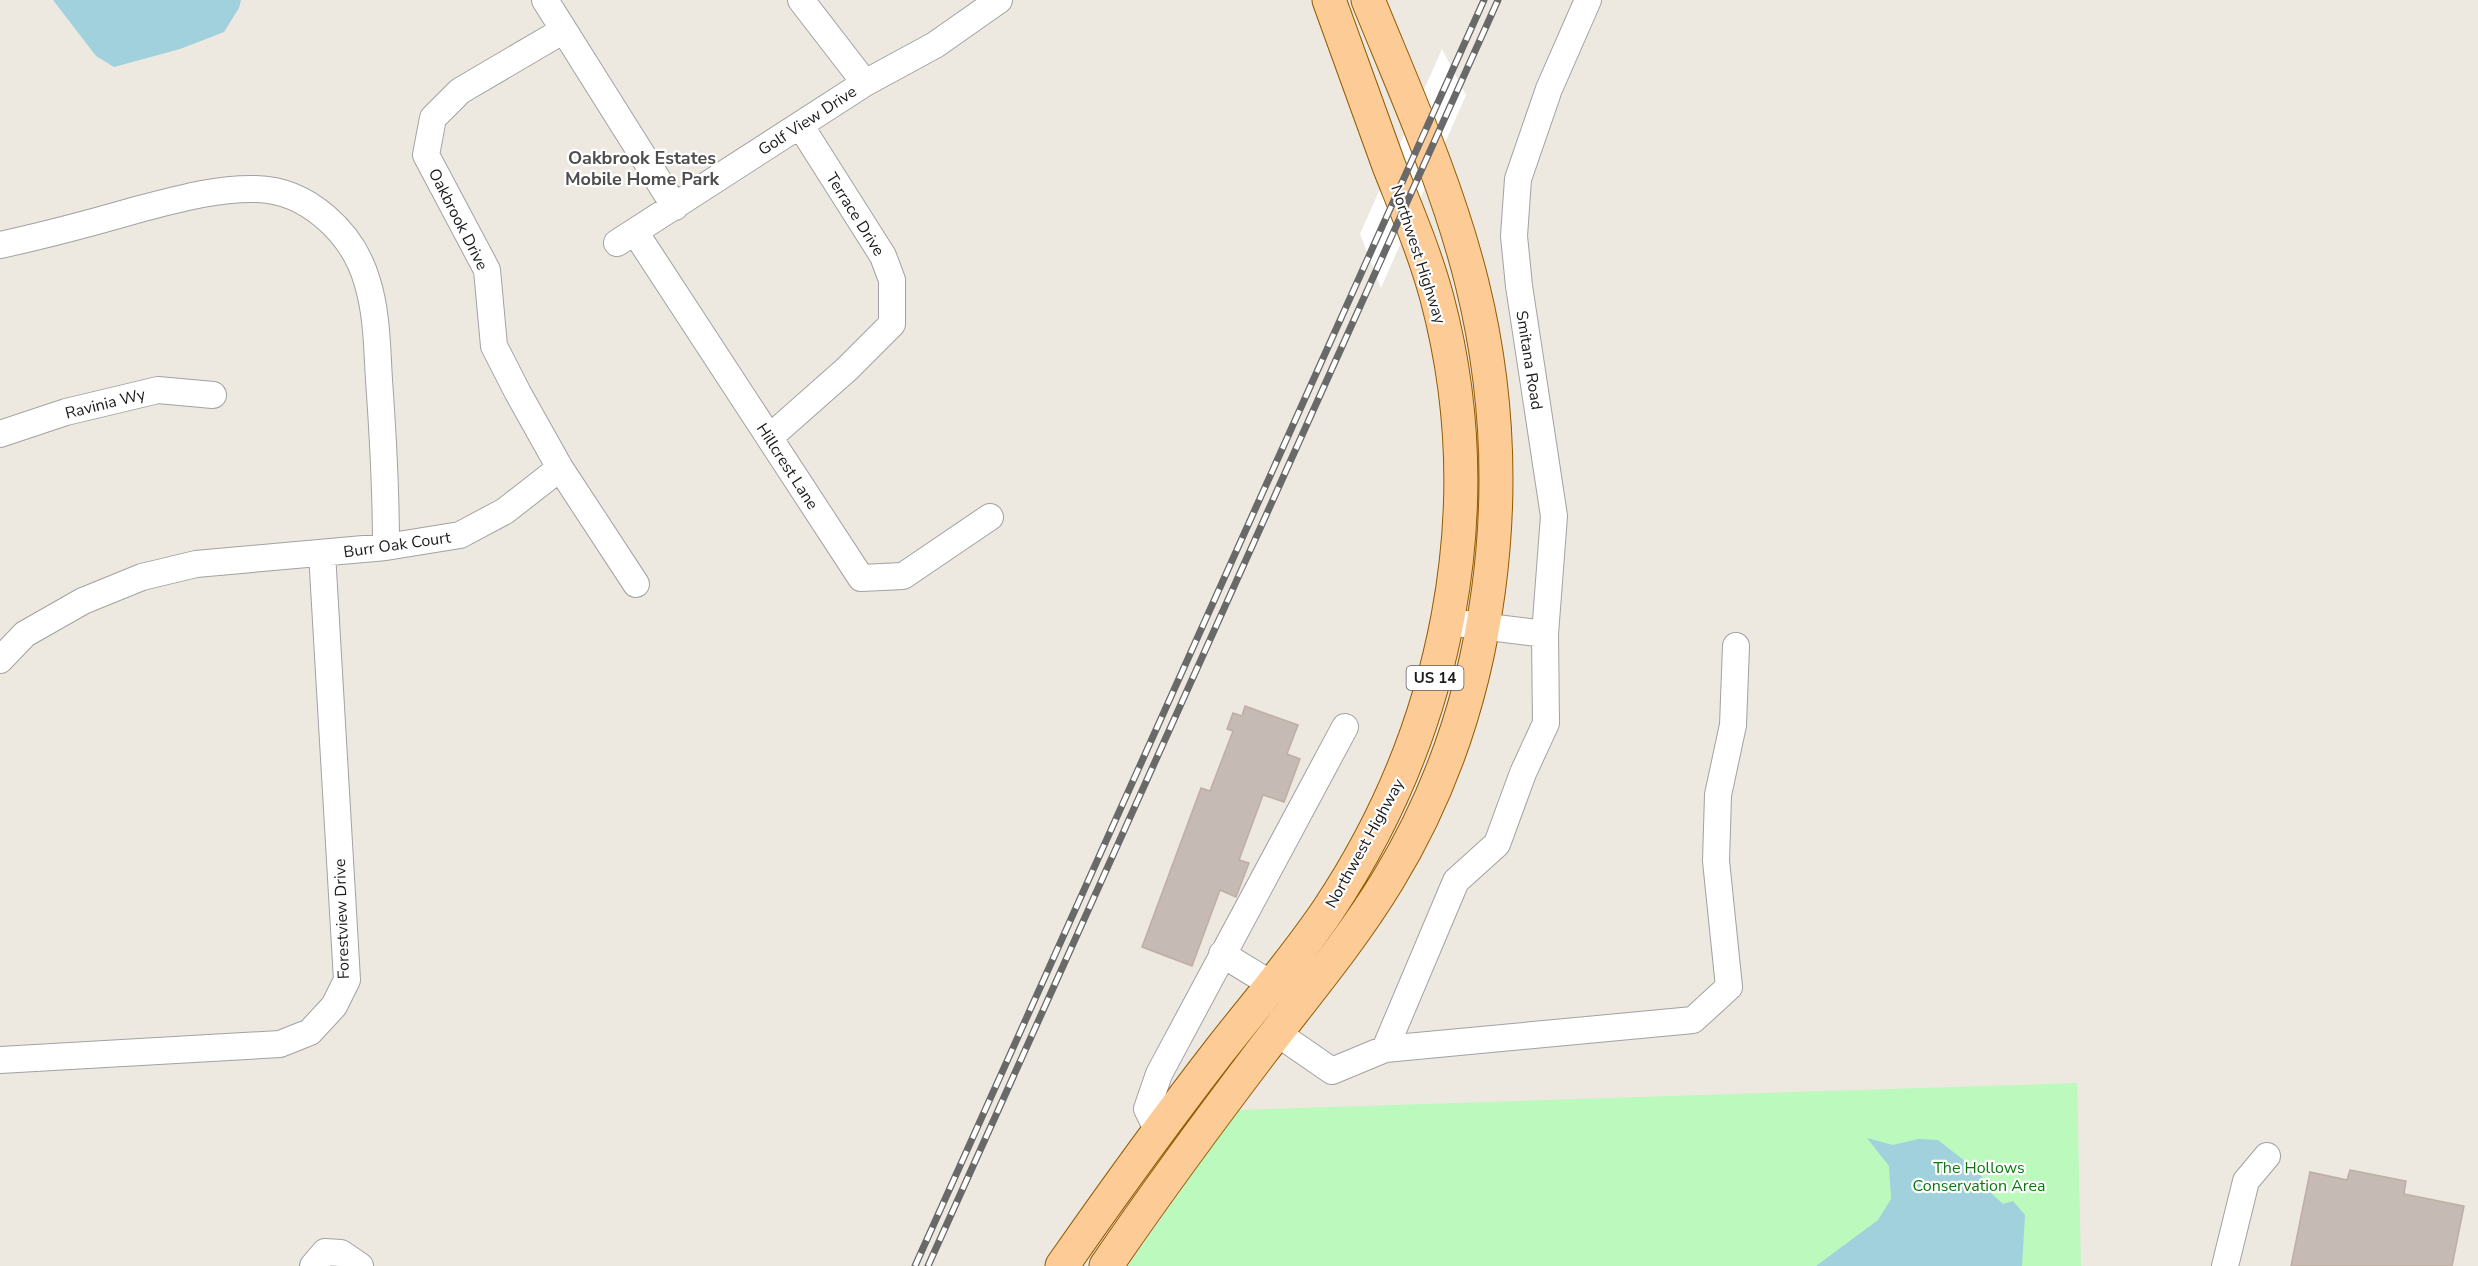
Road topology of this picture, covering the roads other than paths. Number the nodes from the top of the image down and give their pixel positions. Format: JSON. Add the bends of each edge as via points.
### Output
{"nodes":[{"id":1,"x":545,"y":0,"type":"edge"},
{"id":2,"x":801,"y":0,"type":"edge"},
{"id":3,"x":999,"y":0,"type":"edge"},
{"id":4,"x":1329,"y":0,"type":"edge"},
{"id":5,"x":1368,"y":0,"type":"edge"},
{"id":6,"x":1588,"y":0,"type":"edge"},
{"id":7,"x":564,"y":30,"type":"junction"},
{"id":8,"x":865,"y":82,"type":"junction"},
{"id":9,"x":800,"y":125,"type":"junction"},
{"id":10,"x":675,"y":207,"type":"junction"},
{"id":11,"x":626,"y":237,"type":"joint"},
{"id":12,"x":0,"y":245,"type":"edge"},
{"id":13,"x":213,"y":395,"type":"dead end"},
{"id":14,"x":0,"y":434,"type":"edge"},
{"id":15,"x":770,"y":437,"type":"junction"},
{"id":16,"x":560,"y":468,"type":"junction"},
{"id":17,"x":990,"y":517,"type":"dead end"},
{"id":18,"x":386,"y":547,"type":"junction"},
{"id":19,"x":322,"y":553,"type":"junction"},
{"id":20,"x":636,"y":584,"type":"dead end"},
{"id":21,"x":1448,"y":622,"type":"junction"},
{"id":22,"x":1481,"y":628,"type":"junction"},
{"id":23,"x":1545,"y":634,"type":"junction"},
{"id":24,"x":1736,"y":646,"type":"dead end"},
{"id":25,"x":0,"y":660,"type":"edge"},
{"id":26,"x":1345,"y":727,"type":"dead end"},
{"id":27,"x":1222,"y":954,"type":"junction"},
{"id":28,"x":1271,"y":984,"type":"junction"},
{"id":29,"x":1277,"y":1033,"type":"junction"},
{"id":30,"x":1385,"y":1049,"type":"junction"},
{"id":31,"x":0,"y":1060,"type":"edge"},
{"id":32,"x":1158,"y":1131,"type":"junction"},
{"id":33,"x":2267,"y":1156,"type":"dead end"},
{"id":34,"x":313,"y":1266,"type":"edge"},
{"id":35,"x":360,"y":1266,"type":"edge"},
{"id":36,"x":1062,"y":1266,"type":"edge"},
{"id":37,"x":1106,"y":1266,"type":"edge"},
{"id":38,"x":2225,"y":1266,"type":"edge"}],
"edges":[{"from":1,"to":7,"type":"street"},
{"from":2,"to":8,"type":"street"},
{"from":3,"to":8,"type":"street","name":"Golf View Drive","via":[[935,45]]},
{"from":4,"to":21,"type":"main road","name":"Northwest Highway","number":"US 14","via":[[1421,250],[1437,297],[1447,345],[1460,444],[1461,500]]},
{"from":5,"to":22,"type":"main road","number":"US 14","via":[[1439,178],[1472,283],[1483,341],[1496,444],[1497,500],[1493,560]]},
{"from":6,"to":23,"type":"street","name":"Smitana Road","via":[[1549,89],[1518,180],[1514,236],[1554,516]]},
{"from":7,"to":10,"type":"street"},
{"from":7,"to":16,"type":"street","name":"Oakbrook Drive","via":[[460,91],[433,118],[426,155],[487,270],[494,346]]},
{"from":8,"to":9,"type":"street","name":"Golf View Drive"},
{"from":9,"to":10,"type":"street","name":"Golf View Drive"},
{"from":9,"to":15,"type":"street","name":"Terrace Drive","via":[[883,256],[892,280],[892,324]]},
{"from":10,"to":11,"type":"street","name":"Golf View Drive"},
{"from":11,"to":15,"type":"street","name":"Hillcrest Lane"},
{"from":12,"to":18,"type":"street","via":[[220,191],[258,189],[296,197],[321,212],[350,244],[367,280],[375,324],[386,485]]},
{"from":13,"to":14,"type":"street","name":"Ravinia Wy","via":[[158,390],[66,412]]},
{"from":15,"to":17,"type":"street","name":"Hillcrest Lane","via":[[861,578],[903,576]]},
{"from":16,"to":18,"type":"street","name":"Burr Oak Court","via":[[505,511],[460,535]]},
{"from":16,"to":20,"type":"street","name":"Oakbrook Drive"},
{"from":18,"to":19,"type":"street","name":"Burr Oak Court"},
{"from":19,"to":25,"type":"street","name":"Burr Oak Court","via":[[196,564],[142,577],[83,601],[25,634]]},
{"from":19,"to":31,"type":"street","name":"Forestview Drive","via":[[347,980],[334,1006],[310,1032],[280,1044]]},
{"from":21,"to":22,"type":"street"},
{"from":21,"to":28,"type":"main road","name":"Northwest Highway","number":"US 14","via":[[1417,737],[1391,800],[1326,913]]},
{"from":22,"to":23,"type":"street"},
{"from":22,"to":29,"type":"main road","number":"US 14","via":[[1470,687],[1421,817],[1355,932]]},
{"from":23,"to":30,"type":"street","name":"Smitana Road","via":[[1546,723],[1497,844],[1456,880]]},
{"from":24,"to":30,"type":"street","via":[[1733,725],[1718,795],[1716,861],[1729,987],[1693,1020]]},
{"from":26,"to":27,"type":"street"},
{"from":27,"to":28,"type":"street"},
{"from":27,"to":32,"type":"street","via":[[1151,1091],[1147,1109]]},
{"from":28,"to":32,"type":"main road","name":"Northwest Highway","number":"US 14"},
{"from":29,"to":30,"type":"street","via":[[1332,1071]]},
{"from":29,"to":37,"type":"main road","number":"US 14"},
{"from":32,"to":36,"type":"main road","name":"Northwest Highway","number":"US 14"},
{"from":33,"to":38,"type":"street","via":[[2246,1180]]},
{"from":34,"to":35,"type":"street","via":[[325,1252],[341,1253]]}]}
